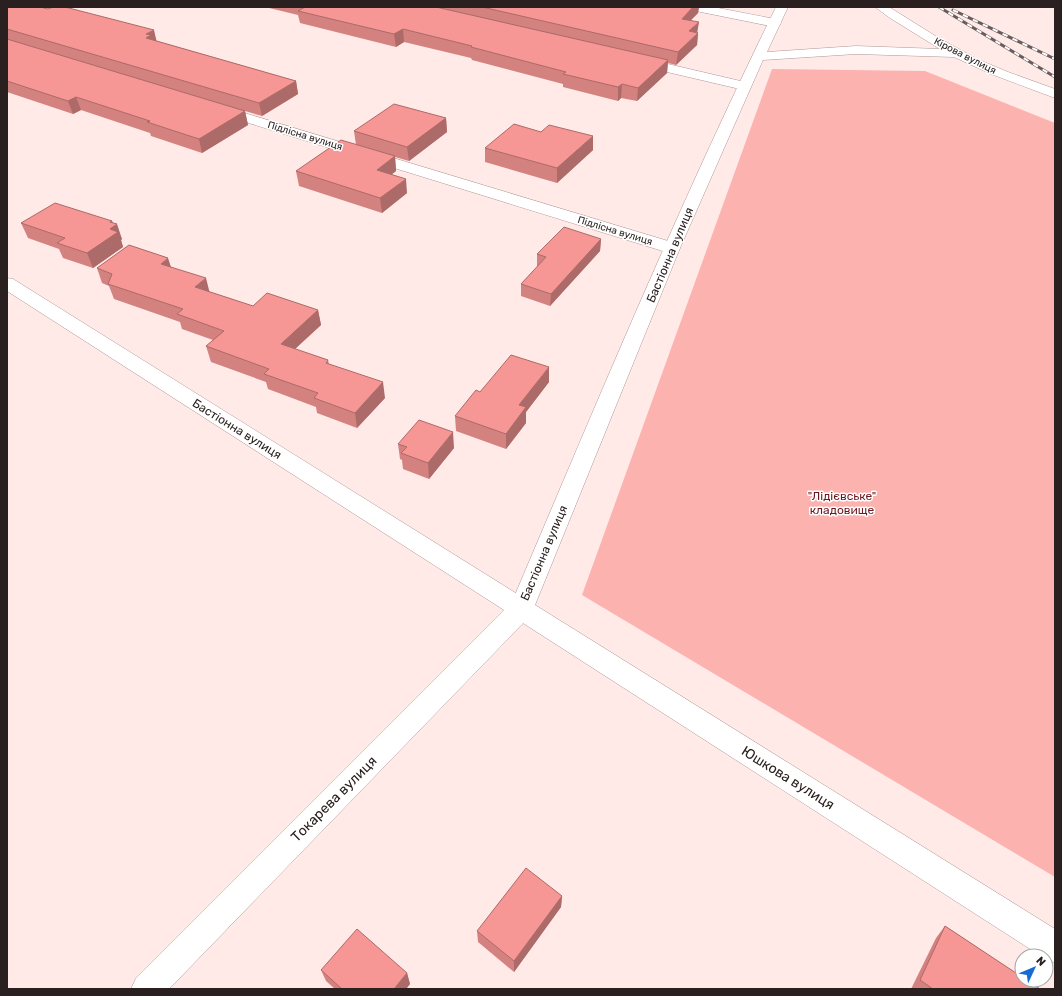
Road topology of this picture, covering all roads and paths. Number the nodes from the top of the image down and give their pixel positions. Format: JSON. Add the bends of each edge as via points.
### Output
{"nodes":[{"id":1,"x":696,"y":7,"type":"edge"},
{"id":2,"x":881,"y":7,"type":"edge"},
{"id":3,"x":779,"y":15,"type":"edge"},
{"id":4,"x":955,"y":53,"type":"junction"},
{"id":5,"x":759,"y":56,"type":"junction"},
{"id":6,"x":629,"y":59,"type":"edge"},
{"id":7,"x":744,"y":86,"type":"junction"},
{"id":8,"x":1055,"y":94,"type":"edge"},
{"id":9,"x":206,"y":106,"type":"edge"},
{"id":10,"x":672,"y":248,"type":"junction"},
{"id":11,"x":7,"y":283,"type":"edge"},
{"id":12,"x":521,"y":609,"type":"junction"},
{"id":13,"x":1055,"y":947,"type":"edge"},
{"id":14,"x":147,"y":989,"type":"edge"}],
"edges":[{"from":1,"to":3,"type":"main road"},
{"from":2,"to":4,"type":"main road","name":"Кірова вулиця"},
{"from":3,"to":5,"type":"main road","name":"Бастіонна вулиця"},
{"from":4,"to":5,"type":"main road","via":[[856,50]]},
{"from":4,"to":8,"type":"main road","name":"Кірова вулиця","via":[[988,69]]},
{"from":5,"to":7,"type":"main road","name":"Бастіонна вулиця"},
{"from":6,"to":7,"type":"main road"},
{"from":7,"to":10,"type":"main road","name":"Бастіонна вулиця"},
{"from":9,"to":10,"type":"main road","name":"Підлісна вулиця"},
{"from":10,"to":12,"type":"main road","name":"Бастіонна вулиця"},
{"from":11,"to":12,"type":"main road","name":"Бастіонна вулиця"},
{"from":12,"to":13,"type":"main road","name":"Юшкова вулиця"},
{"from":12,"to":14,"type":"main road","name":"Токарева вулиця"}]}
